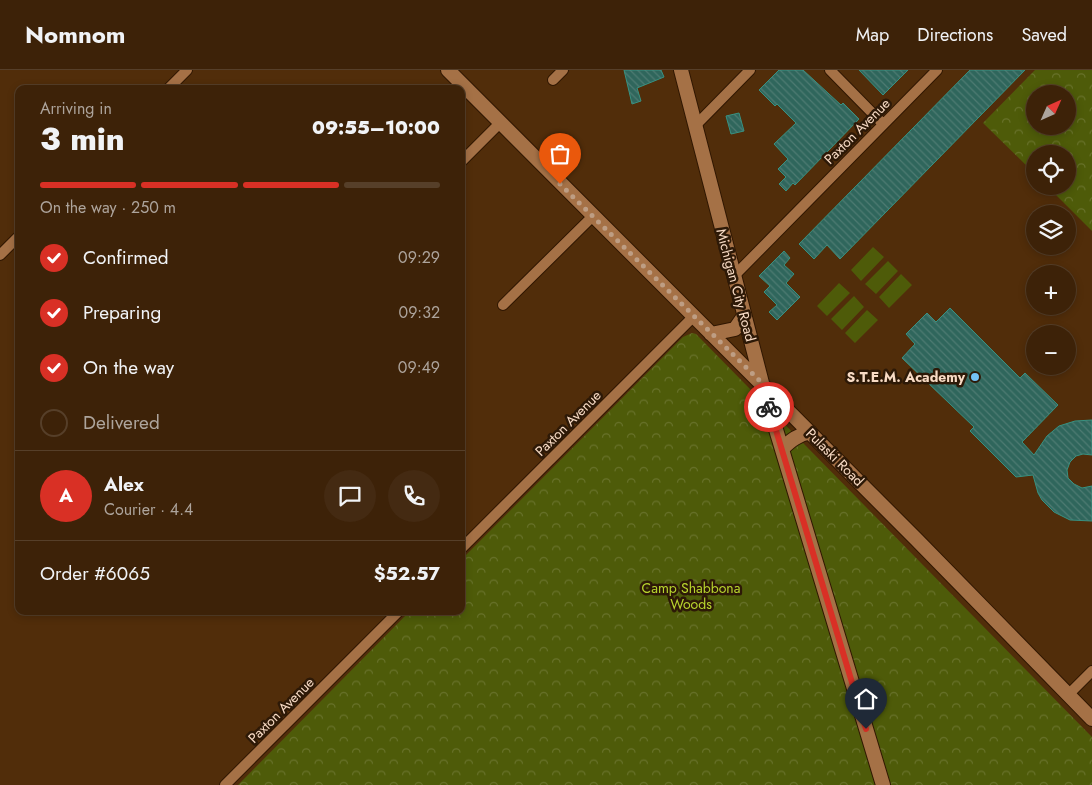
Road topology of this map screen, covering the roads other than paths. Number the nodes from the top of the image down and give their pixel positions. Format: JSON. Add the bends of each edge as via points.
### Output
{"nodes":[{"id":1,"x":187,"y":70,"type":"edge"},
{"id":2,"x":448,"y":70,"type":"edge"},
{"id":3,"x":563,"y":70,"type":"edge"},
{"id":4,"x":680,"y":70,"type":"edge"},
{"id":5,"x":750,"y":70,"type":"edge"},
{"id":6,"x":830,"y":70,"type":"edge"},
{"id":7,"x":937,"y":70,"type":"edge"},
{"id":8,"x":553,"y":80,"type":"dead end"},
{"id":9,"x":172,"y":85,"type":"edge"},
{"id":10,"x":463,"y":85,"type":"edge"},
{"id":11,"x":465,"y":87,"type":"edge"},
{"id":12,"x":500,"y":123,"type":"junction"},
{"id":13,"x":884,"y":124,"type":"junction"},
{"id":14,"x":695,"y":126,"type":"junction"},
{"id":15,"x":465,"y":158,"type":"edge"},
{"id":16,"x":593,"y":216,"type":"junction"},
{"id":17,"x":15,"y":240,"type":"edge"},
{"id":18,"x":0,"y":255,"type":"edge"},
{"id":19,"x":734,"y":276,"type":"junction"},
{"id":20,"x":503,"y":305,"type":"dead end"},
{"id":21,"x":694,"y":316,"type":"junction"},
{"id":22,"x":744,"y":316,"type":"junction"},
{"id":23,"x":712,"y":334,"type":"junction"},
{"id":24,"x":762,"y":383,"type":"junction"},
{"id":25,"x":810,"y":432,"type":"junction"},
{"id":26,"x":782,"y":448,"type":"junction"},
{"id":27,"x":465,"y":545,"type":"edge"},
{"id":28,"x":395,"y":615,"type":"edge"},
{"id":29,"x":1092,"y":671,"type":"edge"},
{"id":30,"x":1068,"y":695,"type":"junction"},
{"id":31,"x":1092,"y":719,"type":"edge"},
{"id":32,"x":225,"y":785,"type":"edge"},
{"id":33,"x":883,"y":785,"type":"edge"}],
"edges":[{"from":1,"to":9,"type":"street"},
{"from":2,"to":10,"type":"street","name":"Pulaski Road"},
{"from":3,"to":8,"type":"street"},
{"from":4,"to":14,"type":"street","name":"Michigan City Road"},
{"from":5,"to":14,"type":"street"},
{"from":6,"to":13,"type":"street"},
{"from":7,"to":13,"type":"street","name":"Paxton Avenue"},
{"from":11,"to":12,"type":"street","name":"Pulaski Road"},
{"from":12,"to":15,"type":"street"},
{"from":12,"to":16,"type":"street","name":"Pulaski Road"},
{"from":13,"to":19,"type":"street","name":"Paxton Avenue"},
{"from":14,"to":19,"type":"street","name":"Michigan City Road"},
{"from":16,"to":20,"type":"street"},
{"from":16,"to":21,"type":"street","name":"Pulaski Road"},
{"from":17,"to":18,"type":"street"},
{"from":19,"to":22,"type":"street","name":"Michigan City Road"},
{"from":21,"to":23,"type":"street","name":"Pulaski Road"},
{"from":21,"to":27,"type":"street","name":"Paxton Avenue"},
{"from":22,"to":23,"type":"street","via":[[735,329]]},
{"from":22,"to":24,"type":"street","name":"Michigan City Road"},
{"from":23,"to":24,"type":"street","name":"Pulaski Road"},
{"from":24,"to":25,"type":"street","name":"Pulaski Road"},
{"from":24,"to":26,"type":"street","name":"Michigan City Road"},
{"from":25,"to":26,"type":"street","via":[[791,439]]},
{"from":25,"to":30,"type":"street","name":"Pulaski Road"},
{"from":26,"to":33,"type":"street","name":"Michigan City Road"},
{"from":28,"to":32,"type":"street","name":"Paxton Avenue"},
{"from":29,"to":30,"type":"street"},
{"from":30,"to":31,"type":"street","name":"Pulaski Road"}]}
